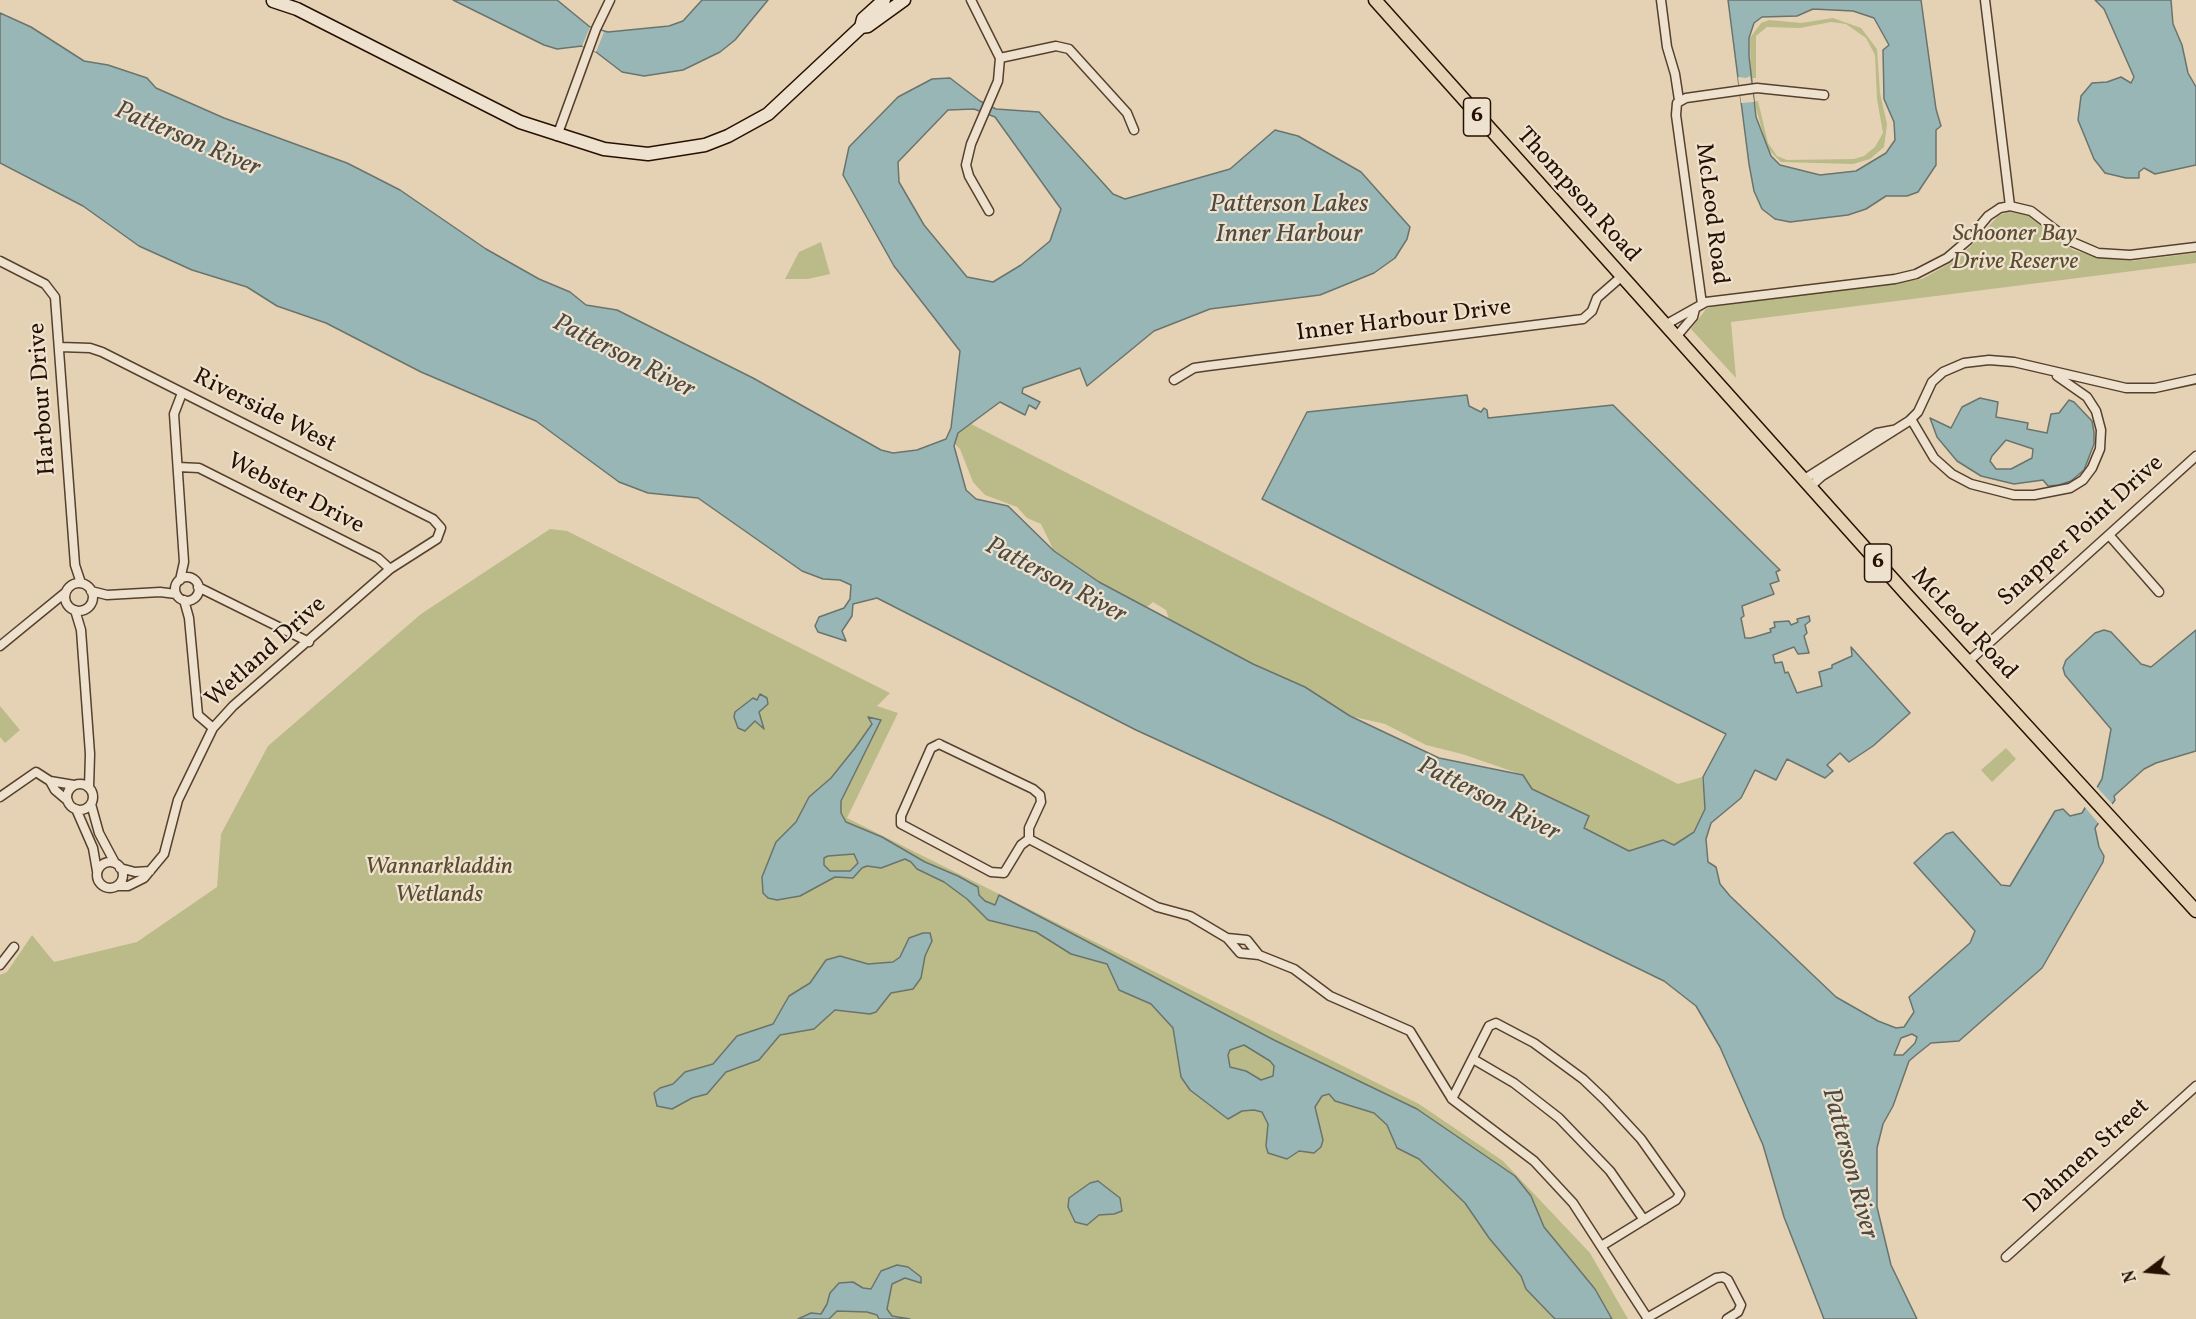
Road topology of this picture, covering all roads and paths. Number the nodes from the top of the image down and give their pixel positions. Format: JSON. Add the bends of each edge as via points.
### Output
{"nodes":[{"id":1,"x":271,"y":0,"type":"edge"},
{"id":2,"x":288,"y":0,"type":"edge"},
{"id":3,"x":610,"y":0,"type":"edge"},
{"id":4,"x":884,"y":0,"type":"edge"},
{"id":5,"x":904,"y":0,"type":"edge"},
{"id":6,"x":971,"y":0,"type":"edge"},
{"id":7,"x":1375,"y":0,"type":"edge"},
{"id":8,"x":1661,"y":0,"type":"edge"},
{"id":9,"x":1985,"y":0,"type":"edge"},
{"id":10,"x":297,"y":9,"type":"junction"},
{"id":11,"x":861,"y":27,"type":"junction"},
{"id":12,"x":1000,"y":58,"type":"junction"},
{"id":13,"x":1824,"y":95,"type":"dead end"},
{"id":14,"x":1679,"y":100,"type":"junction"},
{"id":15,"x":1134,"y":130,"type":"dead end"},
{"id":16,"x":557,"y":135,"type":"junction"},
{"id":17,"x":2010,"y":206,"type":"junction"},
{"id":18,"x":989,"y":211,"type":"dead end"},
{"id":19,"x":2196,"y":247,"type":"edge"},
{"id":20,"x":0,"y":261,"type":"edge"},
{"id":21,"x":1621,"y":277,"type":"junction"},
{"id":22,"x":1698,"y":306,"type":"junction"},
{"id":23,"x":1665,"y":325,"type":"junction"},
{"id":24,"x":1676,"y":337,"type":"junction"},
{"id":25,"x":60,"y":347,"type":"junction"},
{"id":26,"x":2045,"y":370,"type":"junction"},
{"id":27,"x":2196,"y":379,"type":"edge"},
{"id":28,"x":1174,"y":380,"type":"dead end"},
{"id":29,"x":2093,"y":381,"type":"junction"},
{"id":30,"x":182,"y":393,"type":"junction"},
{"id":31,"x":2087,"y":397,"type":"junction"},
{"id":32,"x":1911,"y":419,"type":"junction"},
{"id":33,"x":2196,"y":456,"type":"edge"},
{"id":34,"x":178,"y":467,"type":"junction"},
{"id":35,"x":1807,"y":483,"type":"junction"},
{"id":36,"x":441,"y":531,"type":"joint"},
{"id":37,"x":2109,"y":535,"type":"junction"},
{"id":38,"x":184,"y":562,"type":"junction"},
{"id":39,"x":75,"y":565,"type":"junction"},
{"id":40,"x":390,"y":569,"type":"junction"},
{"id":41,"x":191,"y":578,"type":"junction"},
{"id":42,"x":81,"y":583,"type":"junction"},
{"id":43,"x":177,"y":587,"type":"junction"},
{"id":44,"x":198,"y":587,"type":"junction"},
{"id":45,"x":68,"y":589,"type":"junction"},
{"id":46,"x":91,"y":591,"type":"junction"},
{"id":47,"x":2159,"y":592,"type":"dead end"},
{"id":48,"x":106,"y":595,"type":"junction"},
{"id":49,"x":219,"y":596,"type":"junction"},
{"id":50,"x":190,"y":599,"type":"junction"},
{"id":51,"x":48,"y":607,"type":"junction"},
{"id":52,"x":80,"y":607,"type":"junction"},
{"id":53,"x":309,"y":642,"type":"junction"},
{"id":54,"x":0,"y":646,"type":"edge"},
{"id":55,"x":1968,"y":662,"type":"junction"},
{"id":56,"x":213,"y":728,"type":"junction"},
{"id":57,"x":88,"y":771,"type":"junction"},
{"id":58,"x":50,"y":781,"type":"junction"},
{"id":59,"x":76,"y":785,"type":"junction"},
{"id":60,"x":89,"y":788,"type":"junction"},
{"id":61,"x":0,"y":797,"type":"edge"},
{"id":62,"x":68,"y":801,"type":"junction"},
{"id":63,"x":91,"y":804,"type":"junction"},
{"id":64,"x":76,"y":809,"type":"junction"},
{"id":65,"x":1029,"y":839,"type":"junction"},
{"id":66,"x":118,"y":866,"type":"junction"},
{"id":67,"x":97,"y":871,"type":"junction"},
{"id":68,"x":150,"y":871,"type":"junction"},
{"id":69,"x":117,"y":886,"type":"junction"},
{"id":70,"x":2196,"y":911,"type":"edge"},
{"id":71,"x":1227,"y":938,"type":"junction"},
{"id":72,"x":14,"y":947,"type":"dead end"},
{"id":73,"x":1259,"y":956,"type":"junction"},
{"id":74,"x":0,"y":965,"type":"edge"},
{"id":75,"x":1473,"y":1059,"type":"junction"},
{"id":76,"x":2196,"y":1086,"type":"edge"},
{"id":77,"x":1452,"y":1099,"type":"junction"},
{"id":78,"x":1644,"y":1220,"type":"junction"},
{"id":79,"x":1602,"y":1245,"type":"junction"},
{"id":80,"x":2006,"y":1257,"type":"dead end"},
{"id":81,"x":1647,"y":1318,"type":"edge"},
{"id":82,"x":1727,"y":1319,"type":"edge"}],
"edges":[{"from":1,"to":10,"type":"main road"},
{"from":2,"to":10,"type":"main road"},
{"from":3,"to":16,"type":"street"},
{"from":4,"to":11,"type":"main road","via":[[863,19]]},
{"from":5,"to":11,"type":"main road"},
{"from":6,"to":12,"type":"street"},
{"from":7,"to":21,"type":"main road","name":"Thompson Road","number":"6"},
{"from":8,"to":14,"type":"street"},
{"from":9,"to":17,"type":"street"},
{"from":10,"to":16,"type":"main road","via":[[488,106]]},
{"from":11,"to":16,"type":"main road","via":[[768,114],[705,145],[636,154]]},
{"from":12,"to":15,"type":"street","via":[[1054,46],[1069,49],[1127,113]]},
{"from":12,"to":18,"type":"street","via":[[998,81],[966,165]]},
{"from":13,"to":14,"type":"street","via":[[1752,89]]},
{"from":14,"to":22,"type":"street","name":"McLeod Road","via":[[1677,121]]},
{"from":17,"to":19,"type":"street","via":[[2031,211],[2070,241],[2098,253],[2130,255]]},
{"from":17,"to":22,"type":"street","via":[[1988,216],[1947,258],[1909,276]]},
{"from":20,"to":25,"type":"street","name":"Harbour Drive","via":[[50,288],[55,297]]},
{"from":21,"to":23,"type":"main road","name":"Thompson Road","number":"6"},
{"from":21,"to":28,"type":"street","name":"Inner Harbour Drive","via":[[1597,298],[1592,311],[1583,319],[1194,368]]},
{"from":22,"to":23,"type":"street","name":"McLeod Road"},
{"from":22,"to":24,"type":"street","name":"McLeod Road"},
{"from":23,"to":24,"type":"main road","name":"Thompson Road","number":"6"},
{"from":24,"to":35,"type":"main road","name":"McLeod Road","number":"6"},
{"from":25,"to":30,"type":"street","name":"Riverside West","via":[[97,350]]},
{"from":25,"to":39,"type":"street","name":"Harbour Drive"},
{"from":26,"to":29,"type":"street"},
{"from":26,"to":31,"type":"street"},
{"from":26,"to":32,"type":"street","via":[[1997,360],[1954,366],[1932,382]]},
{"from":27,"to":29,"type":"street","via":[[2144,388]]},
{"from":29,"to":31,"type":"street"},
{"from":30,"to":34,"type":"street","via":[[174,414]]},
{"from":30,"to":36,"type":"street","name":"Riverside West","via":[[439,522]]},
{"from":31,"to":32,"type":"street","via":[[2099,419],[2102,437],[2091,470],[2073,487],[2034,495],[1993,492],[1952,474],[1929,452]]},
{"from":32,"to":35,"type":"street","via":[[1882,441]]},
{"from":33,"to":37,"type":"street","name":"Snapper Point Drive"},
{"from":34,"to":38,"type":"street"},
{"from":34,"to":40,"type":"street","name":"Webster Drive","via":[[199,468],[378,558]]},
{"from":35,"to":55,"type":"main road","name":"McLeod Road","number":"6"},
{"from":36,"to":40,"type":"street","name":"Wetland Drive","via":[[437,538]]},
{"from":37,"to":47,"type":"street"},
{"from":37,"to":55,"type":"street","name":"Snapper Point Drive"},
{"from":38,"to":41,"type":"street"},
{"from":38,"to":43,"type":"street"},
{"from":39,"to":42,"type":"street","name":"Harbour Drive"},
{"from":39,"to":45,"type":"street","name":"Harbour Drive"},
{"from":40,"to":53,"type":"street","name":"Wetland Drive"},
{"from":41,"to":43,"type":"street"},
{"from":41,"to":44,"type":"street"},
{"from":42,"to":45,"type":"street"},
{"from":42,"to":46,"type":"street"},
{"from":43,"to":48,"type":"street","via":[[160,592]]},
{"from":43,"to":50,"type":"street"},
{"from":44,"to":49,"type":"street"},
{"from":44,"to":50,"type":"street"},
{"from":45,"to":51,"type":"street"},
{"from":45,"to":52,"type":"street"},
{"from":46,"to":48,"type":"street"},
{"from":46,"to":52,"type":"street"},
{"from":48,"to":52,"type":"street"},
{"from":49,"to":50,"type":"street"},
{"from":49,"to":53,"type":"street"},
{"from":50,"to":56,"type":"street","via":[[198,716]]},
{"from":51,"to":52,"type":"street"},
{"from":51,"to":54,"type":"street"},
{"from":52,"to":57,"type":"street"},
{"from":53,"to":56,"type":"street","name":"Wetland Drive","via":[[233,706]]},
{"from":55,"to":70,"type":"main road","name":"McLeod Road","number":"6"},
{"from":56,"to":68,"type":"street","name":"Wetland Drive","via":[[178,800],[164,854]]},
{"from":57,"to":59,"type":"street"},
{"from":57,"to":60,"type":"street"},
{"from":58,"to":59,"type":"street"},
{"from":58,"to":61,"type":"street","via":[[33,772]]},
{"from":58,"to":62,"type":"street"},
{"from":59,"to":60,"type":"street"},
{"from":59,"to":62,"type":"street","via":[[69,790]]},
{"from":60,"to":63,"type":"street"},
{"from":62,"to":64,"type":"street"},
{"from":63,"to":64,"type":"street"},
{"from":63,"to":66,"type":"street","via":[[99,833]]},
{"from":64,"to":67,"type":"street","via":[[91,841]]},
{"from":65,"to":65,"type":"street","via":[[1019,847],[1006,872],[998,874],[904,827],[901,816],[932,747],[945,746],[1037,792],[1041,802]]},
{"from":65,"to":71,"type":"street","via":[[1154,905],[1189,916]]},
{"from":66,"to":67,"type":"street","via":[[107,862]]},
{"from":66,"to":68,"type":"street","via":[[135,872]]},
{"from":66,"to":69,"type":"street","via":[[123,876]]},
{"from":67,"to":69,"type":"street","via":[[101,885]]},
{"from":68,"to":69,"type":"street","name":"Wetland Drive","via":[[132,884]]},
{"from":71,"to":73,"type":"street","via":[[1240,953]]},
{"from":71,"to":73,"type":"street","via":[[1247,940]]},
{"from":72,"to":74,"type":"street"},
{"from":73,"to":77,"type":"street","via":[[1294,969],[1330,996],[1410,1031]]},
{"from":75,"to":77,"type":"street"},
{"from":75,"to":78,"type":"street","via":[[1514,1083],[1559,1118],[1610,1171]]},
{"from":75,"to":78,"type":"street","via":[[1489,1026],[1496,1023],[1534,1043],[1583,1079],[1641,1139],[1679,1190],[1676,1200]]},
{"from":76,"to":80,"type":"street","name":"Dahmen Street"},
{"from":77,"to":79,"type":"street","via":[[1534,1161],[1574,1203]]},
{"from":78,"to":79,"type":"street"},
{"from":79,"to":81,"type":"street"},
{"from":81,"to":82,"type":"street","via":[[1723,1277],[1741,1305]]}]}
